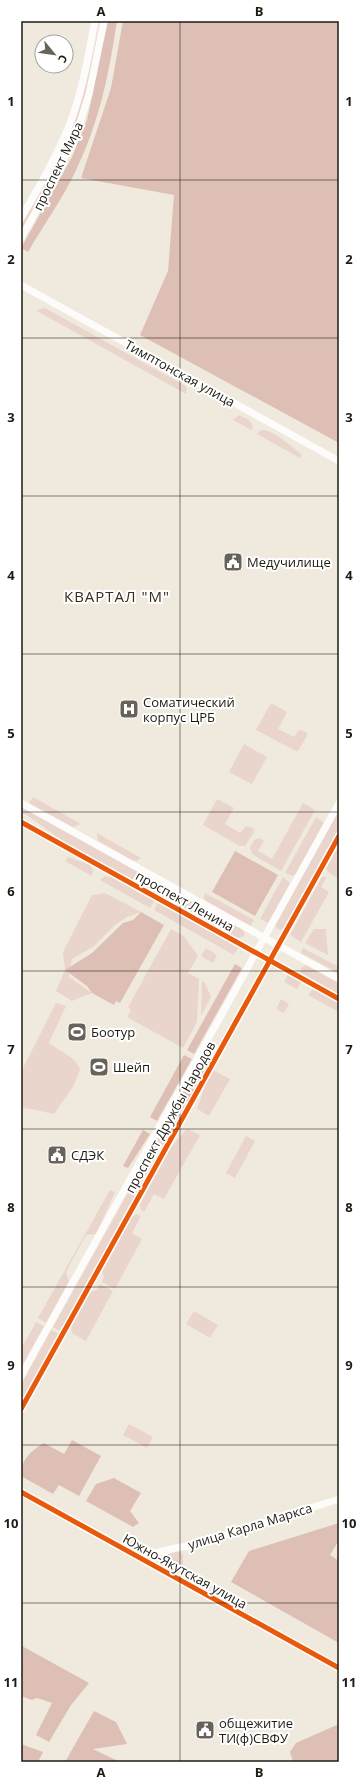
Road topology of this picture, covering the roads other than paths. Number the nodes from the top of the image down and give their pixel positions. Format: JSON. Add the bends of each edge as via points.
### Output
{"nodes":[{"id":1,"x":95,"y":21,"type":"edge"},
{"id":2,"x":104,"y":21,"type":"edge"},
{"id":3,"x":21,"y":218,"type":"edge"},
{"id":4,"x":21,"y":238,"type":"edge"},
{"id":5,"x":21,"y":285,"type":"edge"},
{"id":6,"x":339,"y":461,"type":"edge"},
{"id":7,"x":21,"y":803,"type":"edge"},
{"id":8,"x":339,"y":803,"type":"edge"},
{"id":9,"x":21,"y":822,"type":"edge"},
{"id":10,"x":339,"y":836,"type":"edge"},
{"id":11,"x":264,"y":938,"type":"junction"},
{"id":12,"x":278,"y":945,"type":"junction"},
{"id":13,"x":256,"y":953,"type":"junction"},
{"id":14,"x":270,"y":960,"type":"junction"},
{"id":15,"x":339,"y":979,"type":"edge"},
{"id":16,"x":339,"y":999,"type":"edge"},
{"id":17,"x":21,"y":1376,"type":"edge"},
{"id":18,"x":21,"y":1409,"type":"edge"},
{"id":19,"x":21,"y":1492,"type":"edge"},
{"id":20,"x":339,"y":1499,"type":"edge"},
{"id":21,"x":138,"y":1557,"type":"junction"},
{"id":22,"x":339,"y":1668,"type":"edge"}],
"edges":[{"from":1,"to":3,"type":"street","name":"проспект Мира","via":[[81,87],[70,122],[47,173]]},
{"from":2,"to":4,"type":"street","name":"проспект Мира","via":[[89,94],[78,129]]},
{"from":5,"to":6,"type":"street","name":"Тимптонская улица"},
{"from":7,"to":11,"type":"street","name":"проспект Ленина"},
{"from":8,"to":11,"type":"street","name":"проспект Дружбы Народов"},
{"from":9,"to":13,"type":"street","name":"проспект Ленина"},
{"from":10,"to":12,"type":"street","name":"проспект Дружбы Народов"},
{"from":11,"to":12,"type":"street","name":"проспект Ленина"},
{"from":11,"to":13,"type":"street","name":"проспект Дружбы Народов"},
{"from":12,"to":14,"type":"street","name":"проспект Дружбы Народов"},
{"from":12,"to":15,"type":"street","name":"проспект Ленина"},
{"from":13,"to":14,"type":"street","name":"проспект Ленина"},
{"from":13,"to":17,"type":"street","name":"проспект Дружбы Народов"},
{"from":14,"to":16,"type":"street","name":"проспект Ленина"},
{"from":14,"to":18,"type":"street","name":"проспект Дружбы Народов"},
{"from":19,"to":21,"type":"street","name":"Южно-Якутская улица"},
{"from":20,"to":21,"type":"street","name":"улица Карла Маркса","via":[[191,1546]]},
{"from":21,"to":22,"type":"street","name":"Южно-Якутская улица"}]}
